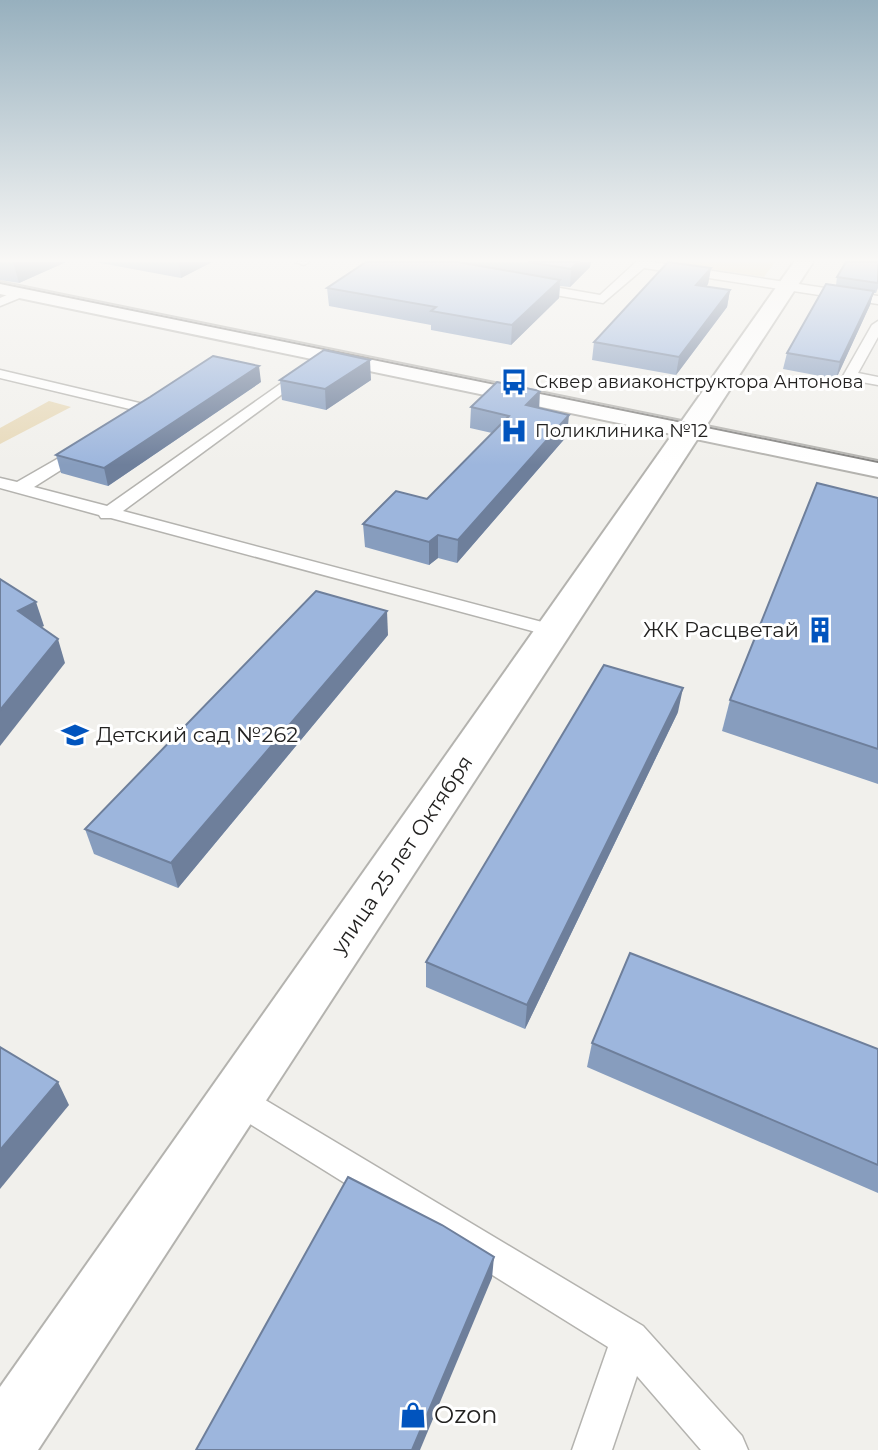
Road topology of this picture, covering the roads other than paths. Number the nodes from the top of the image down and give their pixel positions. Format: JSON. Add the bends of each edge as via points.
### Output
{"nodes":[{"id":1,"x":243,"y":330,"type":"edge"},
{"id":2,"x":267,"y":330,"type":"edge"},
{"id":3,"x":757,"y":330,"type":"edge"},
{"id":4,"x":875,"y":330,"type":"edge"},
{"id":5,"x":333,"y":345,"type":"junction"},
{"id":6,"x":0,"y":374,"type":"edge"},
{"id":7,"x":878,"y":381,"type":"edge"},
{"id":8,"x":699,"y":413,"type":"junction"},
{"id":9,"x":124,"y":423,"type":"edge"},
{"id":10,"x":101,"y":438,"type":"edge"},
{"id":11,"x":878,"y":469,"type":"edge"},
{"id":12,"x":0,"y":483,"type":"edge"},
{"id":13,"x":20,"y":488,"type":"junction"},
{"id":14,"x":107,"y":514,"type":"junction"},
{"id":15,"x":554,"y":631,"type":"junction"},
{"id":16,"x":237,"y":1098,"type":"junction"},
{"id":17,"x":630,"y":1339,"type":"junction"},
{"id":18,"x":0,"y":1446,"type":"edge"},
{"id":19,"x":592,"y":1450,"type":"edge"},
{"id":20,"x":728,"y":1450,"type":"edge"}],
"edges":[{"from":1,"to":5,"type":"main road"},
{"from":2,"to":5,"type":"main road"},
{"from":3,"to":8,"type":"main road","name":"улица 25 лет Октября"},
{"from":4,"to":7,"type":"lane","via":[[850,376]]},
{"from":5,"to":8,"type":"main road"},
{"from":5,"to":14,"type":"lane"},
{"from":6,"to":9,"type":"lane","via":[[147,409]]},
{"from":8,"to":11,"type":"main road"},
{"from":8,"to":15,"type":"main road","name":"улица 25 лет Октября"},
{"from":10,"to":13,"type":"lane"},
{"from":12,"to":13,"type":"lane"},
{"from":13,"to":14,"type":"lane"},
{"from":14,"to":15,"type":"lane"},
{"from":15,"to":16,"type":"main road","name":"улица 25 лет Октября"},
{"from":16,"to":17,"type":"lane"},
{"from":16,"to":18,"type":"main road","name":"улица 25 лет Октября"},
{"from":17,"to":19,"type":"lane"},
{"from":17,"to":20,"type":"lane"}]}
